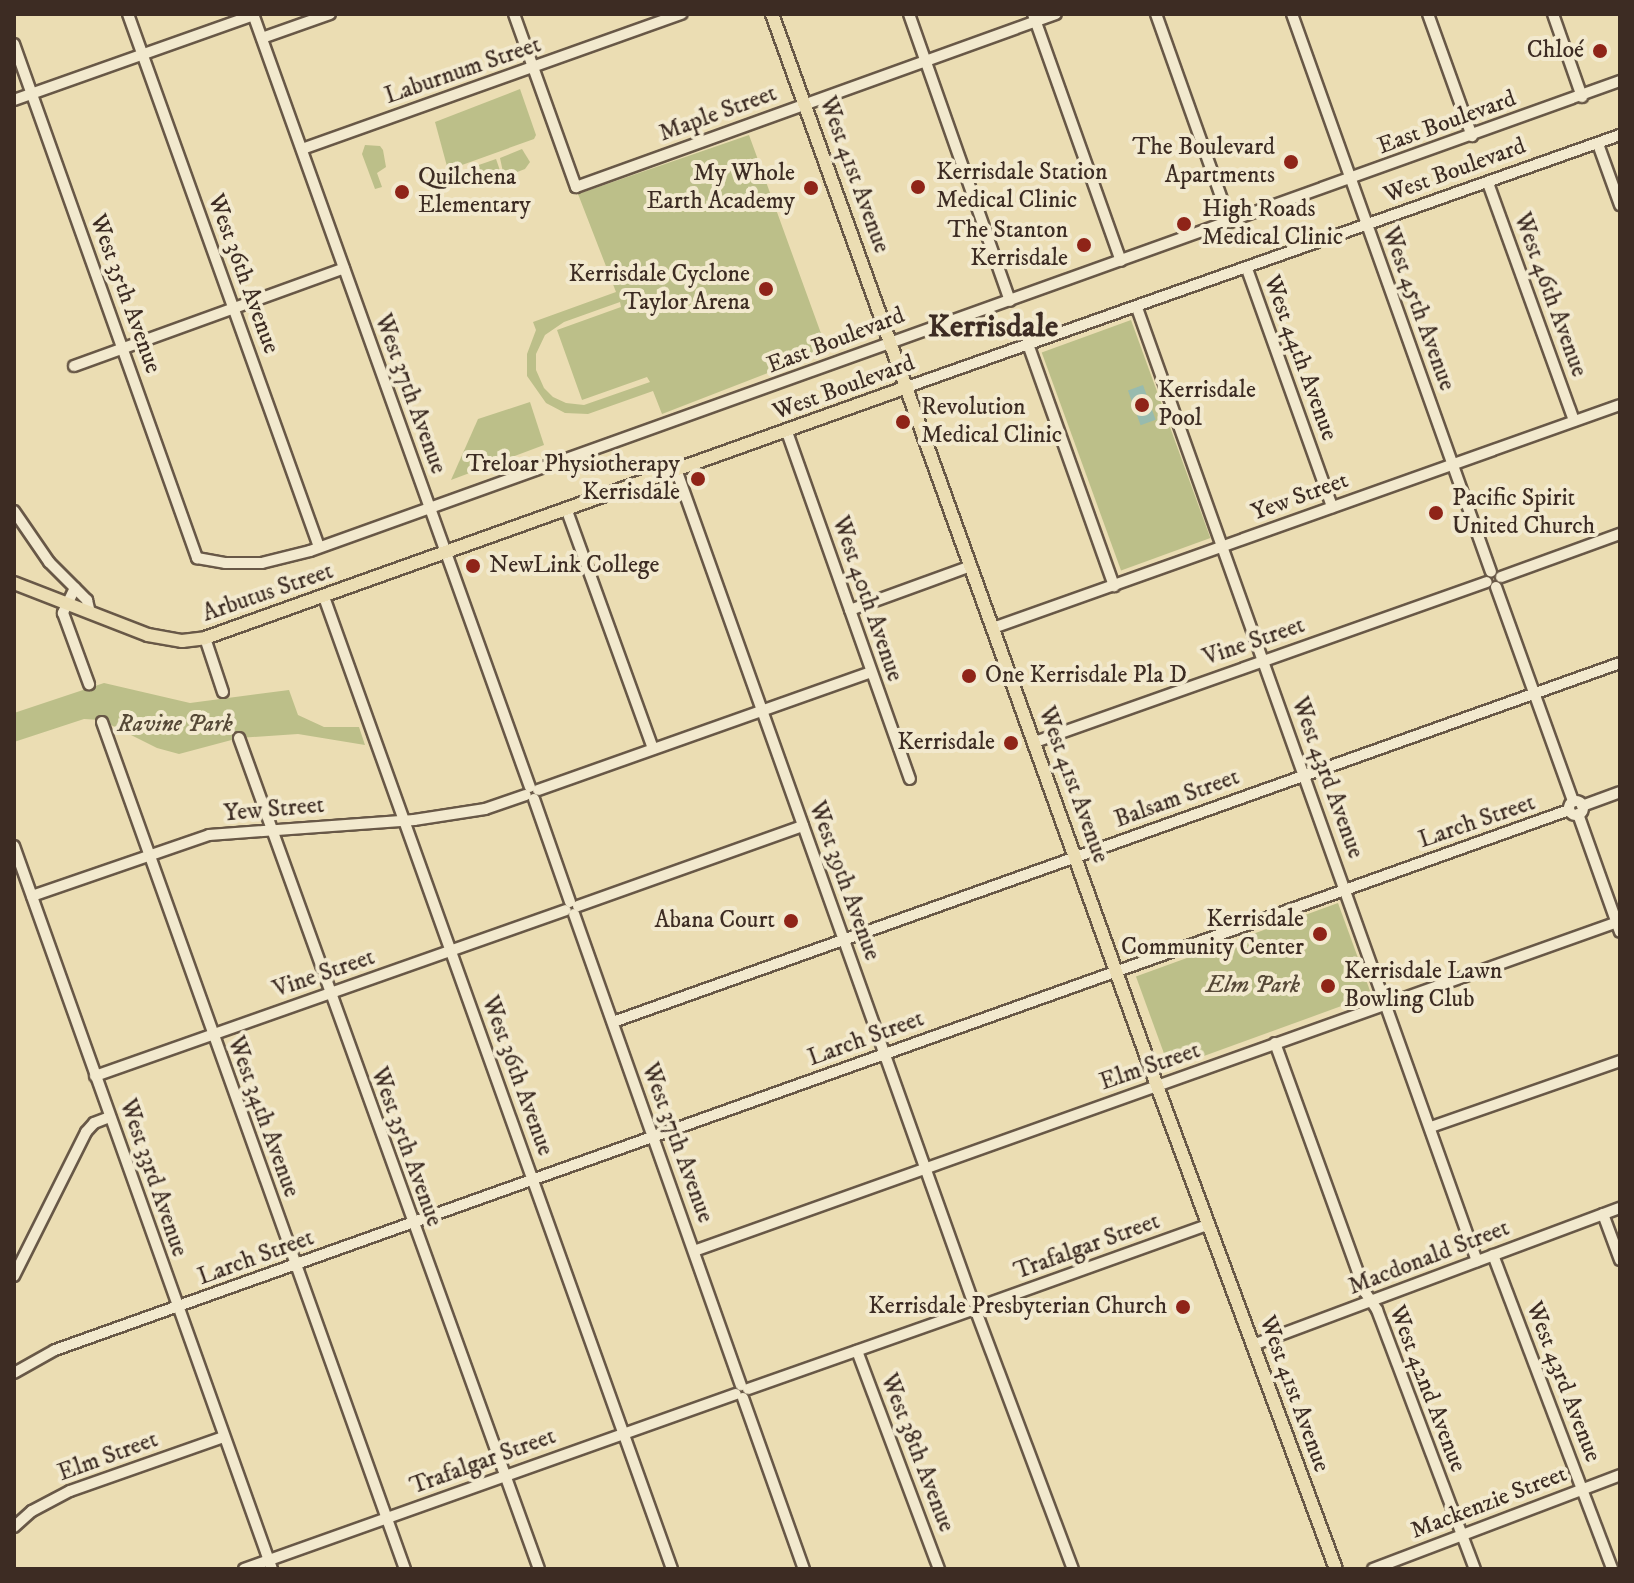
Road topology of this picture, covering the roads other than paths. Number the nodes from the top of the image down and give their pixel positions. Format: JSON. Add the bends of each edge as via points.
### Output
{"nodes":[{"id":1,"x":128,"y":14,"type":"edge"},
{"id":2,"x":253,"y":14,"type":"edge"},
{"id":3,"x":330,"y":14,"type":"edge"},
{"id":4,"x":514,"y":14,"type":"edge"},
{"id":5,"x":682,"y":14,"type":"edge"},
{"id":6,"x":772,"y":14,"type":"edge"},
{"id":7,"x":909,"y":14,"type":"edge"},
{"id":8,"x":1056,"y":14,"type":"edge"},
{"id":9,"x":1156,"y":14,"type":"edge"},
{"id":10,"x":1292,"y":14,"type":"edge"},
{"id":11,"x":1428,"y":14,"type":"edge"},
{"id":12,"x":1553,"y":14,"type":"edge"},
{"id":13,"x":1034,"y":18,"type":"edge"},
{"id":14,"x":262,"y":38,"type":"junction"},
{"id":15,"x":14,"y":44,"type":"edge"},
{"id":16,"x":143,"y":55,"type":"junction"},
{"id":17,"x":925,"y":61,"type":"junction"},
{"id":18,"x":532,"y":68,"type":"junction"},
{"id":19,"x":1620,"y":81,"type":"edge"},
{"id":20,"x":32,"y":94,"type":"junction"},
{"id":21,"x":1582,"y":97,"type":"junction"},
{"id":22,"x":14,"y":100,"type":"edge"},
{"id":23,"x":805,"y":104,"type":"junction"},
{"id":24,"x":1620,"y":135,"type":"edge"},
{"id":25,"x":1472,"y":136,"type":"junction"},
{"id":26,"x":1598,"y":144,"type":"junction"},
{"id":27,"x":302,"y":149,"type":"junction"},
{"id":28,"x":1350,"y":179,"type":"junction"},
{"id":29,"x":1488,"y":183,"type":"junction"},
{"id":30,"x":1620,"y":205,"type":"edge"},
{"id":31,"x":1230,"y":222,"type":"junction"},
{"id":32,"x":1367,"y":226,"type":"junction"},
{"id":33,"x":1121,"y":261,"type":"junction"},
{"id":34,"x":344,"y":268,"type":"junction"},
{"id":35,"x":1247,"y":269,"type":"junction"},
{"id":36,"x":1010,"y":301,"type":"junction"},
{"id":37,"x":233,"y":308,"type":"junction"},
{"id":38,"x":1137,"y":308,"type":"junction"},
{"id":39,"x":889,"y":341,"type":"junction"},
{"id":40,"x":1029,"y":347,"type":"junction"},
{"id":41,"x":123,"y":348,"type":"junction"},
{"id":42,"x":74,"y":366,"type":"dead end"},
{"id":43,"x":907,"y":387,"type":"junction"},
{"id":44,"x":1620,"y":405,"type":"edge"},
{"id":45,"x":1574,"y":421,"type":"junction"},
{"id":46,"x":787,"y":432,"type":"junction"},
{"id":47,"x":1452,"y":465,"type":"junction"},
{"id":48,"x":677,"y":472,"type":"junction"},
{"id":49,"x":1332,"y":507,"type":"junction"},
{"id":50,"x":430,"y":508,"type":"junction"},
{"id":51,"x":14,"y":511,"type":"edge"},
{"id":52,"x":567,"y":511,"type":"junction"},
{"id":53,"x":1620,"y":534,"type":"edge"},
{"id":54,"x":319,"y":547,"type":"junction"},
{"id":55,"x":1223,"y":547,"type":"junction"},
{"id":56,"x":446,"y":555,"type":"junction"},
{"id":57,"x":197,"y":558,"type":"joint"},
{"id":58,"x":971,"y":566,"type":"junction"},
{"id":59,"x":1493,"y":580,"type":"junction"},
{"id":60,"x":14,"y":583,"type":"edge"},
{"id":61,"x":1114,"y":586,"type":"junction"},
{"id":62,"x":75,"y":588,"type":"junction"},
{"id":63,"x":324,"y":597,"type":"junction"},
{"id":64,"x":67,"y":604,"type":"junction"},
{"id":65,"x":850,"y":610,"type":"junction"},
{"id":66,"x":90,"y":613,"type":"junction"},
{"id":67,"x":993,"y":628,"type":"junction"},
{"id":68,"x":205,"y":638,"type":"junction"},
{"id":69,"x":1263,"y":660,"type":"junction"},
{"id":70,"x":1620,"y":663,"type":"edge"},
{"id":71,"x":871,"y":672,"type":"junction"},
{"id":72,"x":89,"y":684,"type":"dead end"},
{"id":73,"x":223,"y":692,"type":"dead end"},
{"id":74,"x":1535,"y":693,"type":"junction"},
{"id":75,"x":762,"y":711,"type":"junction"},
{"id":76,"x":102,"y":722,"type":"dead end"},
{"id":77,"x":239,"y":738,"type":"dead end"},
{"id":78,"x":1035,"y":742,"type":"junction"},
{"id":79,"x":653,"y":749,"type":"junction"},
{"id":80,"x":1305,"y":774,"type":"junction"},
{"id":81,"x":910,"y":779,"type":"dead end"},
{"id":82,"x":1620,"y":792,"type":"edge"},
{"id":83,"x":532,"y":793,"type":"junction"},
{"id":84,"x":1576,"y":808,"type":"junction"},
{"id":85,"x":405,"y":821,"type":"junction"},
{"id":86,"x":803,"y":826,"type":"junction"},
{"id":87,"x":272,"y":831,"type":"junction"},
{"id":88,"x":14,"y":846,"type":"edge"},
{"id":89,"x":149,"y":856,"type":"junction"},
{"id":90,"x":1075,"y":857,"type":"junction"},
{"id":91,"x":1345,"y":888,"type":"junction"},
{"id":92,"x":32,"y":896,"type":"junction"},
{"id":93,"x":572,"y":908,"type":"junction"},
{"id":94,"x":1619,"y":925,"type":"edge"},
{"id":95,"x":843,"y":939,"type":"junction"},
{"id":96,"x":451,"y":951,"type":"junction"},
{"id":97,"x":1116,"y":970,"type":"junction"},
{"id":98,"x":330,"y":993,"type":"junction"},
{"id":99,"x":1386,"y":1003,"type":"junction"},
{"id":100,"x":613,"y":1022,"type":"junction"},
{"id":101,"x":213,"y":1035,"type":"junction"},
{"id":102,"x":1275,"y":1043,"type":"junction"},
{"id":103,"x":885,"y":1053,"type":"junction"},
{"id":104,"x":1620,"y":1061,"type":"edge"},
{"id":105,"x":95,"y":1076,"type":"junction"},
{"id":106,"x":1157,"y":1086,"type":"junction"},
{"id":107,"x":110,"y":1117,"type":"junction"},
{"id":108,"x":1431,"y":1127,"type":"junction"},
{"id":109,"x":653,"y":1136,"type":"junction"},
{"id":110,"x":926,"y":1169,"type":"junction"},
{"id":111,"x":532,"y":1180,"type":"junction"},
{"id":112,"x":1620,"y":1208,"type":"edge"},
{"id":113,"x":1603,"y":1214,"type":"junction"},
{"id":114,"x":412,"y":1223,"type":"junction"},
{"id":115,"x":1207,"y":1225,"type":"junction"},
{"id":116,"x":694,"y":1251,"type":"junction"},
{"id":117,"x":1493,"y":1255,"type":"junction"},
{"id":118,"x":1620,"y":1260,"type":"edge"},
{"id":119,"x":1477,"y":1261,"type":"junction"},
{"id":120,"x":295,"y":1265,"type":"junction"},
{"id":121,"x":14,"y":1276,"type":"edge"},
{"id":122,"x":1371,"y":1302,"type":"junction"},
{"id":123,"x":177,"y":1307,"type":"junction"},
{"id":124,"x":975,"y":1308,"type":"junction"},
{"id":125,"x":1253,"y":1345,"type":"junction"},
{"id":126,"x":857,"y":1351,"type":"junction"},
{"id":127,"x":14,"y":1373,"type":"edge"},
{"id":128,"x":742,"y":1391,"type":"junction"},
{"id":129,"x":622,"y":1434,"type":"junction"},
{"id":130,"x":223,"y":1437,"type":"junction"},
{"id":131,"x":1620,"y":1475,"type":"edge"},
{"id":132,"x":504,"y":1476,"type":"junction"},
{"id":133,"x":1581,"y":1490,"type":"junction"},
{"id":134,"x":386,"y":1518,"type":"junction"},
{"id":135,"x":14,"y":1527,"type":"edge"},
{"id":136,"x":1462,"y":1535,"type":"junction"},
{"id":137,"x":270,"y":1565,"type":"edge"},
{"id":138,"x":244,"y":1569,"type":"edge"},
{"id":139,"x":405,"y":1569,"type":"edge"},
{"id":140,"x":539,"y":1569,"type":"edge"},
{"id":141,"x":672,"y":1569,"type":"edge"},
{"id":142,"x":804,"y":1569,"type":"edge"},
{"id":143,"x":939,"y":1569,"type":"edge"},
{"id":144,"x":1073,"y":1569,"type":"edge"},
{"id":145,"x":1336,"y":1569,"type":"edge"},
{"id":146,"x":1373,"y":1569,"type":"edge"},
{"id":147,"x":1475,"y":1569,"type":"edge"},
{"id":148,"x":1612,"y":1569,"type":"edge"}],
"edges":[{"from":1,"to":16,"type":"street","name":"West 36th Avenue"},
{"from":2,"to":14,"type":"street","name":"West 37th Avenue"},
{"from":2,"to":16,"type":"street"},
{"from":3,"to":14,"type":"street"},
{"from":4,"to":18,"type":"street"},
{"from":5,"to":18,"type":"street","name":"Laburnum Street"},
{"from":6,"to":23,"type":"main road","name":"West 41st Avenue"},
{"from":7,"to":17,"type":"street"},
{"from":8,"to":13,"type":"street","name":"Maple Street"},
{"from":9,"to":31,"type":"street"},
{"from":10,"to":28,"type":"street","name":"West 45th Avenue"},
{"from":11,"to":25,"type":"street"},
{"from":12,"to":21,"type":"street"},
{"from":13,"to":17,"type":"street","name":"Maple Street"},
{"from":13,"to":33,"type":"street"},
{"from":14,"to":27,"type":"street","name":"West 37th Avenue"},
{"from":15,"to":20,"type":"street","name":"West 35th Avenue"},
{"from":16,"to":20,"type":"street"},
{"from":16,"to":37,"type":"street","name":"West 36th Avenue"},
{"from":17,"to":23,"type":"street","name":"Maple Street"},
{"from":17,"to":36,"type":"street"},
{"from":18,"to":23,"type":"street","name":"Maple Street","via":[[576,187]]},
{"from":18,"to":27,"type":"street","name":"Laburnum Street"},
{"from":19,"to":21,"type":"street","name":"East Boulevard"},
{"from":20,"to":22,"type":"street"},
{"from":20,"to":41,"type":"street","name":"West 35th Avenue"},
{"from":21,"to":25,"type":"street","name":"East Boulevard"},
{"from":23,"to":39,"type":"main road","name":"West 41st Avenue"},
{"from":24,"to":26,"type":"street","name":"West Boulevard"},
{"from":25,"to":28,"type":"street","name":"East Boulevard"},
{"from":26,"to":29,"type":"street","name":"West Boulevard"},
{"from":26,"to":30,"type":"street"},
{"from":27,"to":34,"type":"street","name":"West 37th Avenue"},
{"from":28,"to":31,"type":"street","name":"East Boulevard"},
{"from":28,"to":32,"type":"street","name":"West 45th Avenue"},
{"from":29,"to":32,"type":"street","name":"West Boulevard"},
{"from":29,"to":45,"type":"street","name":"West 46th Avenue"},
{"from":31,"to":33,"type":"street","name":"East Boulevard"},
{"from":32,"to":35,"type":"street","name":"West Boulevard"},
{"from":32,"to":47,"type":"street","name":"West 45th Avenue"},
{"from":33,"to":36,"type":"street","name":"East Boulevard"},
{"from":34,"to":37,"type":"street"},
{"from":34,"to":50,"type":"street","name":"West 37th Avenue"},
{"from":35,"to":38,"type":"street","name":"West Boulevard"},
{"from":35,"to":49,"type":"street","name":"West 44th Avenue"},
{"from":36,"to":39,"type":"street","name":"East Boulevard"},
{"from":37,"to":41,"type":"street"},
{"from":37,"to":54,"type":"street","name":"West 36th Avenue"},
{"from":38,"to":40,"type":"street","name":"West Boulevard"},
{"from":38,"to":55,"type":"street","name":"West 43rd Avenue"},
{"from":39,"to":43,"type":"main road","name":"West 41st Avenue"},
{"from":39,"to":50,"type":"street","name":"East Boulevard"},
{"from":40,"to":43,"type":"street","name":"West Boulevard"},
{"from":40,"to":61,"type":"street"},
{"from":41,"to":42,"type":"street"},
{"from":41,"to":57,"type":"street","name":"West 35th Avenue"},
{"from":43,"to":46,"type":"main road","name":"West Boulevard"},
{"from":43,"to":58,"type":"main road","name":"West 41st Avenue"},
{"from":44,"to":45,"type":"street","name":"Yew Street"},
{"from":45,"to":47,"type":"street","name":"Yew Street"},
{"from":46,"to":48,"type":"main road","name":"West Boulevard"},
{"from":46,"to":65,"type":"street","name":"West 40th Avenue"},
{"from":47,"to":49,"type":"street","name":"Yew Street"},
{"from":47,"to":59,"type":"street","name":"West 45th Avenue"},
{"from":48,"to":52,"type":"main road","name":"West Boulevard"},
{"from":48,"to":75,"type":"street","name":"West 39th Avenue"},
{"from":49,"to":55,"type":"street","name":"Yew Street"},
{"from":50,"to":54,"type":"street","name":"East Boulevard"},
{"from":50,"to":56,"type":"street","name":"West 37th Avenue"},
{"from":51,"to":62,"type":"street","via":[[49,562]]},
{"from":52,"to":56,"type":"main road","name":"West Boulevard"},
{"from":52,"to":79,"type":"street"},
{"from":53,"to":59,"type":"street","name":"Vine Street"},
{"from":54,"to":57,"type":"street","name":"East Boulevard","via":[[262,563]]},
{"from":55,"to":61,"type":"street","name":"Yew Street"},
{"from":55,"to":69,"type":"street","name":"West 43rd Avenue"},
{"from":56,"to":63,"type":"main road","name":"Arbutus Street"},
{"from":56,"to":83,"type":"street","name":"West 37th Avenue"},
{"from":58,"to":65,"type":"street"},
{"from":58,"to":67,"type":"main road","name":"West 41st Avenue"},
{"from":59,"to":69,"type":"street","name":"Vine Street"},
{"from":59,"to":74,"type":"street","name":"West 45th Avenue"},
{"from":60,"to":64,"type":"main road","name":"Arbutus Street"},
{"from":61,"to":67,"type":"street","name":"Yew Street"},
{"from":62,"to":64,"type":"street"},
{"from":62,"to":66,"type":"street","via":[[87,600]]},
{"from":63,"to":68,"type":"main road","name":"Arbutus Street"},
{"from":63,"to":85,"type":"street","name":"West 36th Avenue"},
{"from":64,"to":66,"type":"main road","name":"Arbutus Street"},
{"from":64,"to":72,"type":"street","via":[[63,613]]},
{"from":65,"to":71,"type":"street","name":"West 40th Avenue"},
{"from":66,"to":68,"type":"main road","name":"Arbutus Street","via":[[164,639]]},
{"from":67,"to":78,"type":"main road","name":"West 41st Avenue"},
{"from":68,"to":73,"type":"street"},
{"from":69,"to":78,"type":"street","name":"Vine Street"},
{"from":69,"to":80,"type":"street","name":"West 43rd Avenue"},
{"from":70,"to":74,"type":"street","name":"Balsam Street"},
{"from":71,"to":75,"type":"street","name":"Yew Street"},
{"from":71,"to":81,"type":"street","name":"West 40th Avenue"},
{"from":74,"to":80,"type":"street","name":"Balsam Street"},
{"from":74,"to":84,"type":"street","name":"West 45th Avenue"},
{"from":75,"to":79,"type":"street","name":"Yew Street"},
{"from":75,"to":86,"type":"street","name":"West 39th Avenue"},
{"from":76,"to":89,"type":"street","name":"West 34th Avenue"},
{"from":77,"to":87,"type":"street","name":"West 35th Avenue"},
{"from":78,"to":90,"type":"main road","name":"West 41st Avenue"},
{"from":79,"to":83,"type":"street","name":"Yew Street"},
{"from":80,"to":90,"type":"street","name":"Balsam Street"},
{"from":80,"to":91,"type":"street","name":"West 43rd Avenue"},
{"from":82,"to":84,"type":"street","name":"Larch Street"},
{"from":83,"to":85,"type":"street","name":"Yew Street","via":[[485,809]]},
{"from":83,"to":93,"type":"street","name":"West 37th Avenue"},
{"from":84,"to":91,"type":"street","name":"Larch Street"},
{"from":84,"to":94,"type":"street","name":"West 45th Avenue"},
{"from":85,"to":87,"type":"street","name":"Yew Street"},
{"from":85,"to":96,"type":"street","name":"West 36th Avenue"},
{"from":86,"to":93,"type":"street","name":"Vine Street"},
{"from":86,"to":95,"type":"street","name":"West 39th Avenue"},
{"from":87,"to":89,"type":"street","name":"Yew Street","via":[[209,835]]},
{"from":87,"to":98,"type":"street","name":"West 35th Avenue"},
{"from":88,"to":92,"type":"street","name":"West 33rd Avenue"},
{"from":89,"to":92,"type":"street","name":"Yew Street"},
{"from":89,"to":101,"type":"street","name":"West 34th Avenue"},
{"from":90,"to":95,"type":"street","name":"Balsam Street"},
{"from":90,"to":97,"type":"main road","name":"West 41st Avenue"},
{"from":91,"to":97,"type":"street","name":"Larch Street"},
{"from":91,"to":99,"type":"street","name":"West 43rd Avenue"},
{"from":92,"to":105,"type":"street","name":"West 33rd Avenue"},
{"from":93,"to":96,"type":"street","name":"Vine Street"},
{"from":93,"to":100,"type":"street","name":"West 37th Avenue"},
{"from":94,"to":99,"type":"street","name":"Elm Street"},
{"from":95,"to":100,"type":"street","name":"Balsam Street"},
{"from":95,"to":103,"type":"street","name":"West 39th Avenue"},
{"from":96,"to":98,"type":"street","name":"Vine Street"},
{"from":96,"to":111,"type":"street","name":"West 36th Avenue"},
{"from":97,"to":103,"type":"street","name":"Larch Street"},
{"from":97,"to":106,"type":"main road","name":"West 41st Avenue"},
{"from":98,"to":101,"type":"street","name":"Vine Street"},
{"from":98,"to":114,"type":"street","name":"West 35th Avenue"},
{"from":99,"to":102,"type":"street","name":"Elm Street"},
{"from":99,"to":108,"type":"street","name":"West 43rd Avenue"},
{"from":100,"to":109,"type":"street","name":"West 37th Avenue"},
{"from":101,"to":105,"type":"street","name":"Vine Street"},
{"from":101,"to":120,"type":"street","name":"West 34th Avenue"},
{"from":102,"to":106,"type":"street","name":"Elm Street"},
{"from":102,"to":122,"type":"street","name":"West 42nd Avenue"},
{"from":103,"to":109,"type":"street","name":"Larch Street"},
{"from":103,"to":110,"type":"street","name":"West 39th Avenue"},
{"from":104,"to":108,"type":"street"},
{"from":105,"to":107,"type":"street","name":"West 33rd Avenue"},
{"from":106,"to":110,"type":"street","name":"Elm Street"},
{"from":106,"to":115,"type":"main road","name":"West 41st Avenue"},
{"from":107,"to":121,"type":"street","via":[[86,1132]]},
{"from":107,"to":123,"type":"street","name":"West 33rd Avenue"},
{"from":108,"to":119,"type":"street","name":"West 43rd Avenue"},
{"from":109,"to":111,"type":"street","name":"Larch Street"},
{"from":109,"to":116,"type":"street","name":"West 37th Avenue"},
{"from":110,"to":116,"type":"street","name":"Elm Street"},
{"from":110,"to":124,"type":"street","name":"West 39th Avenue"},
{"from":111,"to":114,"type":"street","name":"Larch Street"},
{"from":111,"to":129,"type":"street","name":"West 36th Avenue"},
{"from":112,"to":113,"type":"street","name":"Macdonald Street"},
{"from":113,"to":117,"type":"street","name":"Macdonald Street"},
{"from":113,"to":118,"type":"street"},
{"from":114,"to":120,"type":"street","name":"Larch Street"},
{"from":114,"to":132,"type":"street","name":"West 35th Avenue"},
{"from":115,"to":124,"type":"street","name":"Trafalgar Street"},
{"from":115,"to":125,"type":"main road","name":"West 41st Avenue"},
{"from":116,"to":128,"type":"street","name":"West 37th Avenue"},
{"from":117,"to":119,"type":"street","name":"Macdonald Street"},
{"from":117,"to":133,"type":"street","name":"West 43rd Avenue"},
{"from":119,"to":122,"type":"street","name":"Macdonald Street"},
{"from":120,"to":123,"type":"street","name":"Larch Street"},
{"from":120,"to":134,"type":"street","name":"West 34th Avenue"},
{"from":122,"to":125,"type":"street","name":"Macdonald Street"},
{"from":122,"to":136,"type":"street","name":"West 42nd Avenue"},
{"from":123,"to":127,"type":"street","name":"Larch Street","via":[[55,1350]]},
{"from":123,"to":130,"type":"street","name":"West 33rd Avenue"},
{"from":124,"to":126,"type":"street","name":"Trafalgar Street"},
{"from":124,"to":144,"type":"street","name":"West 39th Avenue"},
{"from":125,"to":145,"type":"main road","name":"West 41st Avenue"},
{"from":126,"to":128,"type":"street","name":"Trafalgar Street"},
{"from":126,"to":143,"type":"street","name":"West 38th Avenue"},
{"from":128,"to":129,"type":"street","name":"Trafalgar Street"},
{"from":128,"to":142,"type":"street","name":"West 37th Avenue"},
{"from":129,"to":132,"type":"street","name":"Trafalgar Street"},
{"from":129,"to":141,"type":"street","name":"West 36th Avenue"},
{"from":130,"to":135,"type":"street","name":"Elm Street","via":[[70,1491]]},
{"from":130,"to":137,"type":"street","name":"West 33rd Avenue"},
{"from":131,"to":133,"type":"street","name":"Mackenzie Street"},
{"from":132,"to":134,"type":"street","name":"Trafalgar Street"},
{"from":132,"to":140,"type":"street","name":"West 35th Avenue"},
{"from":133,"to":136,"type":"street","name":"Mackenzie Street"},
{"from":133,"to":148,"type":"street","name":"West 43rd Avenue"},
{"from":134,"to":137,"type":"street","name":"Trafalgar Street"},
{"from":134,"to":139,"type":"street","name":"West 34th Avenue"},
{"from":136,"to":146,"type":"street","name":"Mackenzie Street"},
{"from":136,"to":147,"type":"street","name":"West 42nd Avenue"},
{"from":137,"to":138,"type":"street","name":"Trafalgar Street"}]}
